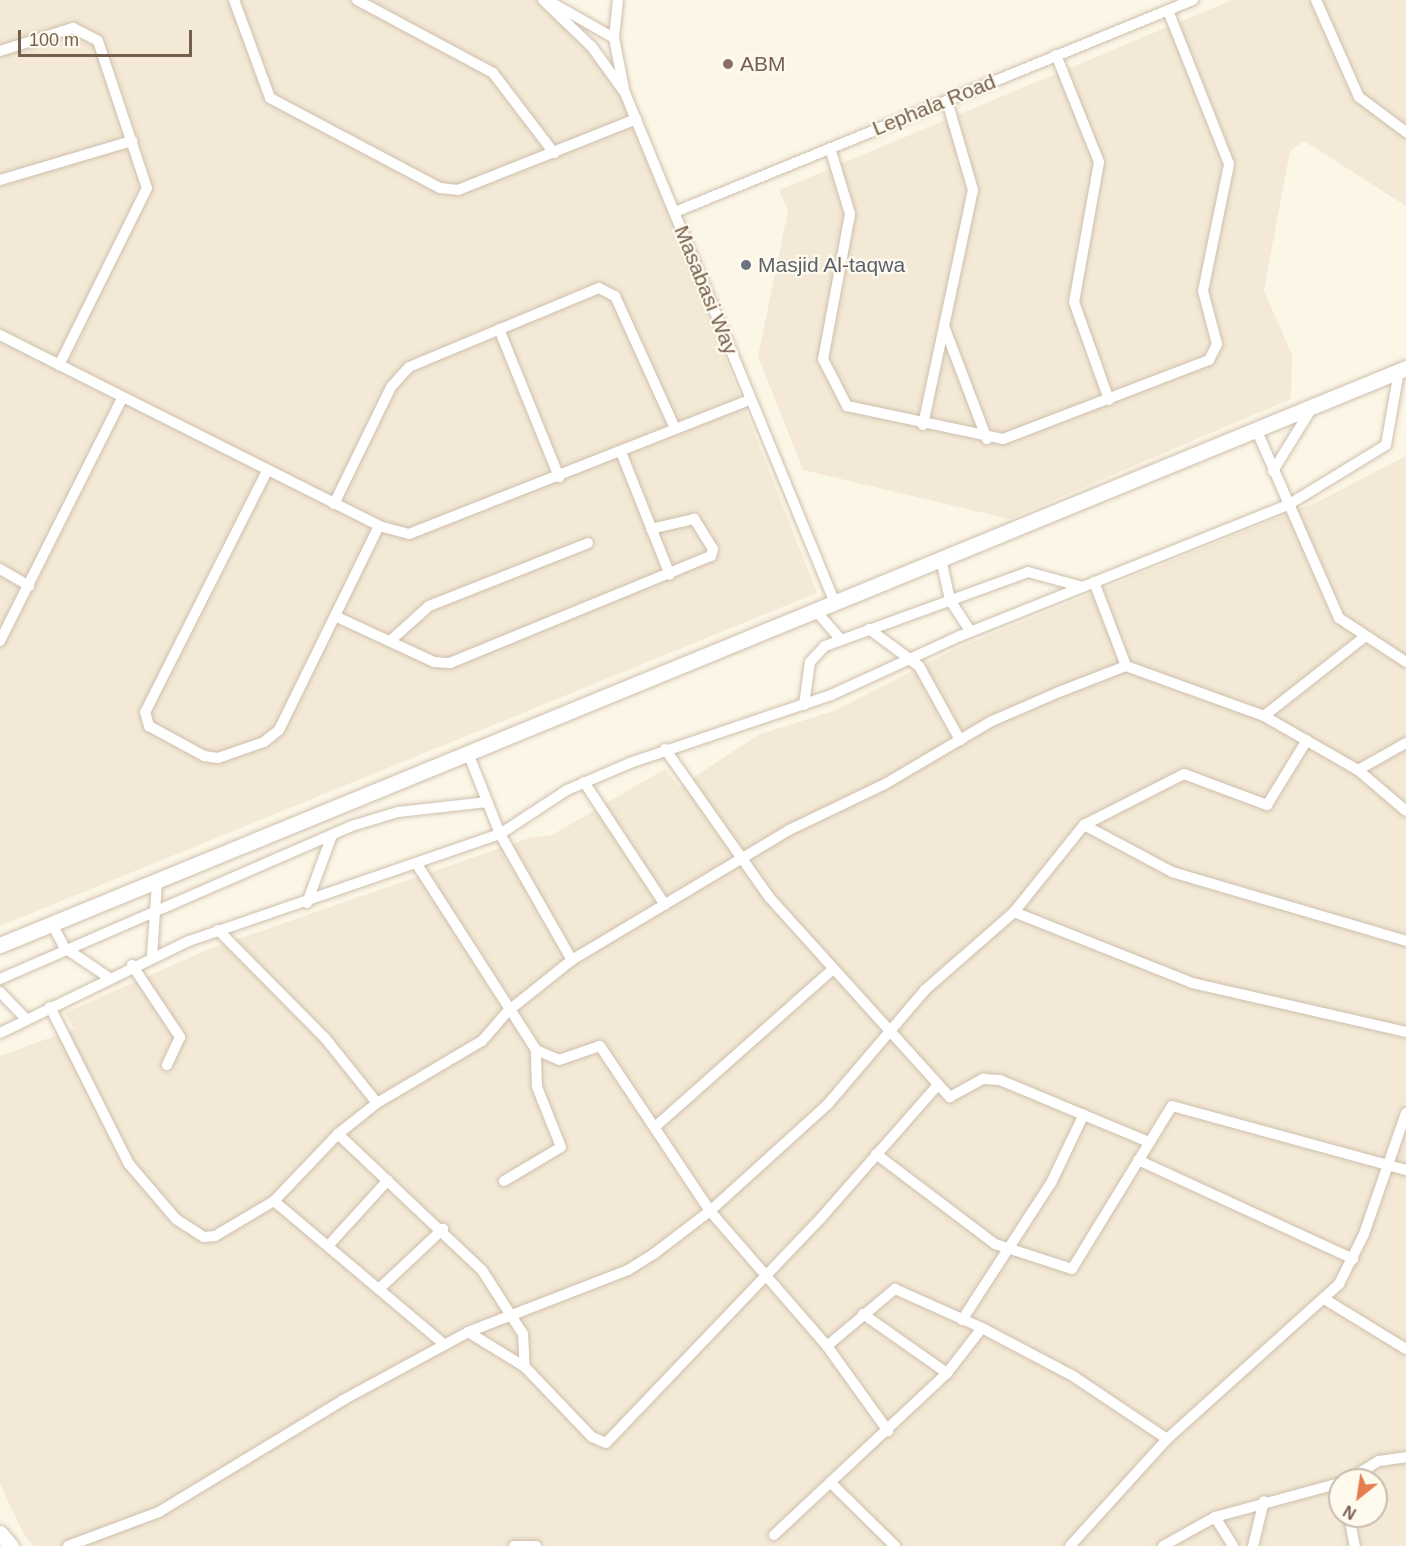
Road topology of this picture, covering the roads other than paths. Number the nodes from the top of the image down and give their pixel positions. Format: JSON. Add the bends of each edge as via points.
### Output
{"nodes":[{"id":1,"x":234,"y":0,"type":"edge"},
{"id":2,"x":357,"y":0,"type":"edge"},
{"id":3,"x":544,"y":0,"type":"edge"},
{"id":4,"x":618,"y":0,"type":"edge"},
{"id":5,"x":1193,"y":0,"type":"edge"},
{"id":6,"x":1316,"y":0,"type":"edge"},
{"id":7,"x":1168,"y":11,"type":"junction"},
{"id":8,"x":615,"y":38,"type":"junction"},
{"id":9,"x":0,"y":51,"type":"edge"},
{"id":10,"x":1056,"y":55,"type":"junction"},
{"id":11,"x":625,"y":93,"type":"junction"},
{"id":12,"x":947,"y":100,"type":"junction"},
{"id":13,"x":636,"y":119,"type":"junction"},
{"id":14,"x":1406,"y":132,"type":"edge"},
{"id":15,"x":132,"y":141,"type":"junction"},
{"id":16,"x":830,"y":148,"type":"junction"},
{"id":17,"x":554,"y":153,"type":"junction"},
{"id":18,"x":0,"y":180,"type":"edge"},
{"id":19,"x":675,"y":212,"type":"junction"},
{"id":20,"x":944,"y":326,"type":"junction"},
{"id":21,"x":499,"y":328,"type":"junction"},
{"id":22,"x":0,"y":335,"type":"edge"},
{"id":23,"x":59,"y":365,"type":"junction"},
{"id":24,"x":1402,"y":369,"type":"edge"},
{"id":25,"x":122,"y":398,"type":"junction"},
{"id":26,"x":750,"y":400,"type":"junction"},
{"id":27,"x":1109,"y":400,"type":"junction"},
{"id":28,"x":1313,"y":406,"type":"junction"},
{"id":29,"x":923,"y":425,"type":"junction"},
{"id":30,"x":675,"y":428,"type":"junction"},
{"id":31,"x":1256,"y":429,"type":"junction"},
{"id":32,"x":987,"y":439,"type":"junction"},
{"id":33,"x":621,"y":452,"type":"junction"},
{"id":34,"x":267,"y":471,"type":"junction"},
{"id":35,"x":1274,"y":471,"type":"junction"},
{"id":36,"x":559,"y":477,"type":"junction"},
{"id":37,"x":333,"y":504,"type":"junction"},
{"id":38,"x":1288,"y":505,"type":"junction"},
{"id":39,"x":379,"y":526,"type":"junction"},
{"id":40,"x":651,"y":529,"type":"junction"},
{"id":41,"x":588,"y":543,"type":"dead end"},
{"id":42,"x":941,"y":559,"type":"junction"},
{"id":43,"x":0,"y":569,"type":"edge"},
{"id":44,"x":670,"y":575,"type":"junction"},
{"id":45,"x":1094,"y":582,"type":"junction"},
{"id":46,"x":30,"y":586,"type":"junction"},
{"id":47,"x":1083,"y":587,"type":"junction"},
{"id":48,"x":950,"y":600,"type":"junction"},
{"id":49,"x":835,"y":603,"type":"junction"},
{"id":50,"x":816,"y":612,"type":"junction"},
{"id":51,"x":337,"y":617,"type":"junction"},
{"id":52,"x":868,"y":629,"type":"junction"},
{"id":53,"x":971,"y":632,"type":"junction"},
{"id":54,"x":1363,"y":638,"type":"junction"},
{"id":55,"x":840,"y":639,"type":"junction"},
{"id":56,"x":0,"y":641,"type":"edge"},
{"id":57,"x":390,"y":641,"type":"junction"},
{"id":58,"x":912,"y":658,"type":"junction"},
{"id":59,"x":1406,"y":662,"type":"edge"},
{"id":60,"x":1126,"y":666,"type":"junction"},
{"id":61,"x":804,"y":705,"type":"junction"},
{"id":62,"x":1264,"y":716,"type":"junction"},
{"id":63,"x":960,"y":740,"type":"junction"},
{"id":64,"x":1307,"y":740,"type":"junction"},
{"id":65,"x":1406,"y":743,"type":"edge"},
{"id":66,"x":665,"y":749,"type":"junction"},
{"id":67,"x":468,"y":753,"type":"junction"},
{"id":68,"x":1358,"y":770,"type":"junction"},
{"id":69,"x":584,"y":783,"type":"junction"},
{"id":70,"x":487,"y":802,"type":"junction"},
{"id":71,"x":1406,"y":812,"type":"edge"},
{"id":72,"x":1084,"y":825,"type":"junction"},
{"id":73,"x":500,"y":834,"type":"junction"},
{"id":74,"x":332,"y":835,"type":"junction"},
{"id":75,"x":744,"y":858,"type":"junction"},
{"id":76,"x":418,"y":866,"type":"junction"},
{"id":77,"x":157,"y":882,"type":"junction"},
{"id":78,"x":308,"y":903,"type":"junction"},
{"id":79,"x":665,"y":905,"type":"junction"},
{"id":80,"x":1014,"y":912,"type":"junction"},
{"id":81,"x":153,"y":915,"type":"junction"},
{"id":82,"x":52,"y":924,"type":"junction"},
{"id":83,"x":218,"y":930,"type":"junction"},
{"id":84,"x":1406,"y":941,"type":"edge"},
{"id":85,"x":0,"y":945,"type":"edge"},
{"id":86,"x":65,"y":948,"type":"junction"},
{"id":87,"x":152,"y":957,"type":"junction"},
{"id":88,"x":572,"y":960,"type":"junction"},
{"id":89,"x":132,"y":965,"type":"junction"},
{"id":90,"x":833,"y":969,"type":"junction"},
{"id":91,"x":108,"y":977,"type":"junction"},
{"id":92,"x":0,"y":979,"type":"edge"},
{"id":93,"x":0,"y":992,"type":"edge"},
{"id":94,"x":50,"y":1008,"type":"junction"},
{"id":95,"x":508,"y":1011,"type":"junction"},
{"id":96,"x":25,"y":1018,"type":"junction"},
{"id":97,"x":1406,"y":1032,"type":"edge"},
{"id":98,"x":0,"y":1033,"type":"edge"},
{"id":99,"x":889,"y":1034,"type":"junction"},
{"id":100,"x":536,"y":1050,"type":"junction"},
{"id":101,"x":167,"y":1065,"type":"dead end"},
{"id":102,"x":938,"y":1085,"type":"junction"},
{"id":103,"x":377,"y":1103,"type":"junction"},
{"id":104,"x":1406,"y":1113,"type":"edge"},
{"id":105,"x":1084,"y":1114,"type":"junction"},
{"id":106,"x":655,"y":1127,"type":"junction"},
{"id":107,"x":338,"y":1134,"type":"junction"},
{"id":108,"x":1149,"y":1142,"type":"junction"},
{"id":109,"x":876,"y":1154,"type":"junction"},
{"id":110,"x":1138,"y":1160,"type":"junction"},
{"id":111,"x":1388,"y":1166,"type":"junction"},
{"id":112,"x":1406,"y":1170,"type":"edge"},
{"id":113,"x":388,"y":1180,"type":"junction"},
{"id":114,"x":504,"y":1181,"type":"dead end"},
{"id":115,"x":274,"y":1201,"type":"junction"},
{"id":116,"x":710,"y":1211,"type":"junction"},
{"id":117,"x":443,"y":1229,"type":"junction"},
{"id":118,"x":328,"y":1246,"type":"junction"},
{"id":119,"x":1007,"y":1248,"type":"junction"},
{"id":120,"x":1353,"y":1259,"type":"junction"},
{"id":121,"x":766,"y":1277,"type":"junction"},
{"id":122,"x":379,"y":1289,"type":"junction"},
{"id":123,"x":1326,"y":1300,"type":"junction"},
{"id":124,"x":508,"y":1312,"type":"junction"},
{"id":125,"x":863,"y":1314,"type":"junction"},
{"id":126,"x":962,"y":1320,"type":"junction"},
{"id":127,"x":982,"y":1328,"type":"junction"},
{"id":128,"x":468,"y":1332,"type":"junction"},
{"id":129,"x":444,"y":1344,"type":"junction"},
{"id":130,"x":827,"y":1346,"type":"junction"},
{"id":131,"x":1406,"y":1349,"type":"edge"},
{"id":132,"x":525,"y":1367,"type":"junction"},
{"id":133,"x":947,"y":1373,"type":"junction"},
{"id":134,"x":888,"y":1431,"type":"junction"},
{"id":135,"x":1167,"y":1439,"type":"junction"},
{"id":136,"x":1406,"y":1457,"type":"edge"},
{"id":137,"x":1368,"y":1468,"type":"edge"},
{"id":138,"x":831,"y":1483,"type":"junction"},
{"id":139,"x":1328,"y":1486,"type":"edge"},
{"id":140,"x":1264,"y":1501,"type":"junction"},
{"id":141,"x":1215,"y":1516,"type":"junction"},
{"id":142,"x":1351,"y":1528,"type":"edge"},
{"id":143,"x":0,"y":1533,"type":"edge"},
{"id":144,"x":774,"y":1535,"type":"dead end"},
{"id":145,"x":11,"y":1546,"type":"edge"},
{"id":146,"x":68,"y":1546,"type":"edge"},
{"id":147,"x":514,"y":1546,"type":"edge"},
{"id":148,"x":536,"y":1546,"type":"edge"},
{"id":149,"x":895,"y":1546,"type":"edge"},
{"id":150,"x":1070,"y":1546,"type":"edge"},
{"id":151,"x":1162,"y":1546,"type":"edge"},
{"id":152,"x":1233,"y":1546,"type":"edge"},
{"id":153,"x":1253,"y":1546,"type":"edge"},
{"id":154,"x":1355,"y":1546,"type":"edge"}],
"edges":[{"from":1,"to":17,"type":"street","via":[[270,98],[440,188],[458,190]]},
{"from":2,"to":17,"type":"street","via":[[493,73]]},
{"from":3,"to":8,"type":"street"},
{"from":3,"to":11,"type":"street","name":"Masabasi Way","via":[[592,47]]},
{"from":4,"to":8,"type":"street"},
{"from":5,"to":7,"type":"street","name":"Lephala Road"},
{"from":6,"to":14,"type":"street","via":[[1359,97]]},
{"from":7,"to":10,"type":"street","name":"Lephala Road"},
{"from":7,"to":27,"type":"street","via":[[1229,164],[1203,291],[1217,344],[1209,360]]},
{"from":8,"to":11,"type":"street"},
{"from":9,"to":15,"type":"street","via":[[73,28],[90,32],[98,41]]},
{"from":10,"to":12,"type":"street","name":"Lephala Road"},
{"from":10,"to":27,"type":"street","via":[[1100,162],[1074,302]]},
{"from":11,"to":13,"type":"street","name":"Masabasi Way"},
{"from":12,"to":16,"type":"street","name":"Lephala Road"},
{"from":12,"to":20,"type":"street","via":[[973,190]]},
{"from":13,"to":17,"type":"street"},
{"from":13,"to":19,"type":"street","name":"Masabasi Way"},
{"from":15,"to":18,"type":"street"},
{"from":15,"to":23,"type":"street","via":[[146,198]]},
{"from":16,"to":19,"type":"street","name":"Lephala Road"},
{"from":16,"to":29,"type":"street","via":[[850,214],[823,350],[825,369],[847,406]]},
{"from":19,"to":26,"type":"street","name":"Masabasi Way"},
{"from":20,"to":29,"type":"street"},
{"from":20,"to":32,"type":"street"},
{"from":21,"to":30,"type":"street","via":[[593,290],[606,290],[615,296]]},
{"from":21,"to":36,"type":"street"},
{"from":21,"to":37,"type":"street","via":[[422,359],[400,376]]},
{"from":22,"to":23,"type":"street"},
{"from":23,"to":25,"type":"street"},
{"from":24,"to":28,"type":"main road"},
{"from":24,"to":38,"type":"street","via":[[1386,445]]},
{"from":25,"to":34,"type":"street"},
{"from":25,"to":46,"type":"street"},
{"from":26,"to":30,"type":"street"},
{"from":26,"to":49,"type":"street","name":"Masabasi Way"},
{"from":27,"to":32,"type":"street","via":[[1003,440]]},
{"from":28,"to":31,"type":"main road"},
{"from":28,"to":35,"type":"street"},
{"from":29,"to":32,"type":"street"},
{"from":30,"to":33,"type":"street"},
{"from":31,"to":35,"type":"street"},
{"from":31,"to":42,"type":"main road"},
{"from":33,"to":36,"type":"street"},
{"from":33,"to":40,"type":"street"},
{"from":34,"to":37,"type":"street"},
{"from":34,"to":51,"type":"street","via":[[145,719],[211,758],[264,742],[279,730]]},
{"from":35,"to":38,"type":"street"},
{"from":36,"to":39,"type":"street","via":[[422,533]]},
{"from":37,"to":39,"type":"street"},
{"from":38,"to":45,"type":"street"},
{"from":38,"to":54,"type":"street","via":[[1339,618]]},
{"from":39,"to":51,"type":"street"},
{"from":40,"to":44,"type":"street"},
{"from":40,"to":44,"type":"street","via":[[694,519],[713,549],[706,561]]},
{"from":41,"to":57,"type":"street","via":[[429,606]]},
{"from":42,"to":48,"type":"street"},
{"from":42,"to":49,"type":"main road"},
{"from":43,"to":46,"type":"street"},
{"from":44,"to":57,"type":"street","via":[[450,663],[434,662]]},
{"from":45,"to":47,"type":"street"},
{"from":45,"to":60,"type":"street"},
{"from":46,"to":56,"type":"street"},
{"from":47,"to":48,"type":"street","via":[[1035,571]]},
{"from":47,"to":53,"type":"street"},
{"from":48,"to":52,"type":"street"},
{"from":48,"to":53,"type":"street"},
{"from":49,"to":50,"type":"main road"},
{"from":50,"to":55,"type":"street"},
{"from":50,"to":67,"type":"main road"},
{"from":51,"to":57,"type":"street"},
{"from":52,"to":55,"type":"street"},
{"from":52,"to":58,"type":"street"},
{"from":53,"to":58,"type":"street"},
{"from":54,"to":59,"type":"street"},
{"from":54,"to":62,"type":"street"},
{"from":55,"to":61,"type":"street","via":[[825,646],[810,662]]},
{"from":58,"to":61,"type":"street"},
{"from":58,"to":63,"type":"street"},
{"from":60,"to":62,"type":"street"},
{"from":60,"to":63,"type":"street"},
{"from":61,"to":66,"type":"street"},
{"from":62,"to":64,"type":"street"},
{"from":63,"to":75,"type":"street"},
{"from":64,"to":68,"type":"street"},
{"from":64,"to":72,"type":"street","via":[[1267,804],[1184,774]]},
{"from":65,"to":68,"type":"street"},
{"from":66,"to":69,"type":"street"},
{"from":66,"to":75,"type":"street"},
{"from":67,"to":70,"type":"street"},
{"from":67,"to":77,"type":"main road"},
{"from":68,"to":71,"type":"street"},
{"from":69,"to":73,"type":"street"},
{"from":69,"to":79,"type":"street"},
{"from":70,"to":73,"type":"street"},
{"from":70,"to":74,"type":"street","via":[[398,812]]},
{"from":72,"to":80,"type":"street"},
{"from":72,"to":84,"type":"street","via":[[1172,872]]},
{"from":73,"to":76,"type":"street"},
{"from":73,"to":88,"type":"street"},
{"from":74,"to":78,"type":"street"},
{"from":74,"to":81,"type":"street"},
{"from":75,"to":79,"type":"street"},
{"from":75,"to":90,"type":"street","via":[[770,897]]},
{"from":76,"to":78,"type":"street"},
{"from":76,"to":95,"type":"street"},
{"from":77,"to":81,"type":"street"},
{"from":77,"to":82,"type":"main road"},
{"from":78,"to":83,"type":"street"},
{"from":79,"to":88,"type":"street"},
{"from":80,"to":97,"type":"street","via":[[1192,983]]},
{"from":80,"to":99,"type":"street","via":[[924,990]]},
{"from":81,"to":86,"type":"street"},
{"from":81,"to":87,"type":"street"},
{"from":82,"to":85,"type":"main road"},
{"from":82,"to":86,"type":"street"},
{"from":83,"to":87,"type":"street"},
{"from":83,"to":103,"type":"street","via":[[325,1038]]},
{"from":86,"to":91,"type":"street"},
{"from":86,"to":92,"type":"street"},
{"from":87,"to":89,"type":"street"},
{"from":88,"to":95,"type":"street"},
{"from":89,"to":91,"type":"street"},
{"from":89,"to":101,"type":"street","via":[[180,1037]]},
{"from":90,"to":99,"type":"street"},
{"from":90,"to":106,"type":"street"},
{"from":91,"to":94,"type":"street"},
{"from":93,"to":96,"type":"street"},
{"from":94,"to":96,"type":"street"},
{"from":94,"to":115,"type":"street","via":[[119,1148],[176,1219],[204,1237],[215,1236]]},
{"from":95,"to":100,"type":"street"},
{"from":95,"to":103,"type":"street","via":[[472,1048]]},
{"from":96,"to":98,"type":"street"},
{"from":99,"to":102,"type":"street"},
{"from":99,"to":116,"type":"street","via":[[828,1104]]},
{"from":100,"to":106,"type":"street","via":[[559,1060],[600,1046]]},
{"from":100,"to":114,"type":"street","via":[[537,1087],[561,1147]]},
{"from":102,"to":105,"type":"street","via":[[953,1098],[992,1078]]},
{"from":102,"to":109,"type":"street"},
{"from":103,"to":107,"type":"street"},
{"from":104,"to":111,"type":"street"},
{"from":105,"to":108,"type":"street"},
{"from":105,"to":119,"type":"street","via":[[1051,1184]]},
{"from":106,"to":116,"type":"street"},
{"from":107,"to":113,"type":"street"},
{"from":107,"to":115,"type":"street"},
{"from":108,"to":110,"type":"street"},
{"from":108,"to":111,"type":"street","via":[[1167,1110],[1178,1105]]},
{"from":109,"to":119,"type":"street"},
{"from":109,"to":121,"type":"street"},
{"from":110,"to":119,"type":"street","via":[[1076,1268]]},
{"from":110,"to":120,"type":"street"},
{"from":111,"to":112,"type":"street"},
{"from":111,"to":120,"type":"street"},
{"from":113,"to":117,"type":"street"},
{"from":113,"to":118,"type":"street"},
{"from":115,"to":118,"type":"street"},
{"from":116,"to":121,"type":"street"},
{"from":116,"to":124,"type":"street","via":[[628,1270]]},
{"from":117,"to":122,"type":"street"},
{"from":117,"to":124,"type":"street","via":[[482,1270]]},
{"from":118,"to":122,"type":"street"},
{"from":119,"to":126,"type":"street"},
{"from":120,"to":123,"type":"street"},
{"from":121,"to":130,"type":"street"},
{"from":121,"to":132,"type":"street","via":[[606,1443],[592,1437]]},
{"from":122,"to":129,"type":"street"},
{"from":123,"to":131,"type":"street"},
{"from":123,"to":135,"type":"street"},
{"from":124,"to":128,"type":"street"},
{"from":124,"to":132,"type":"street","via":[[523,1334]]},
{"from":125,"to":126,"type":"street","via":[[887,1293],[902,1289]]},
{"from":125,"to":130,"type":"street"},
{"from":125,"to":133,"type":"street"},
{"from":126,"to":127,"type":"street"},
{"from":127,"to":133,"type":"street"},
{"from":127,"to":135,"type":"street","via":[[1073,1376]]},
{"from":128,"to":129,"type":"street"},
{"from":128,"to":132,"type":"street"},
{"from":129,"to":146,"type":"street","via":[[159,1512]]},
{"from":130,"to":134,"type":"street"},
{"from":133,"to":134,"type":"street"},
{"from":134,"to":138,"type":"street"},
{"from":135,"to":150,"type":"street"},
{"from":136,"to":137,"type":"street","via":[[1379,1461]]},
{"from":138,"to":144,"type":"street"},
{"from":138,"to":149,"type":"street"},
{"from":139,"to":140,"type":"street"},
{"from":140,"to":141,"type":"street"},
{"from":140,"to":153,"type":"street"},
{"from":141,"to":151,"type":"street"},
{"from":141,"to":152,"type":"street"},
{"from":142,"to":154,"type":"street"},
{"from":143,"to":145,"type":"main road"},
{"from":147,"to":148,"type":"street"}]}
